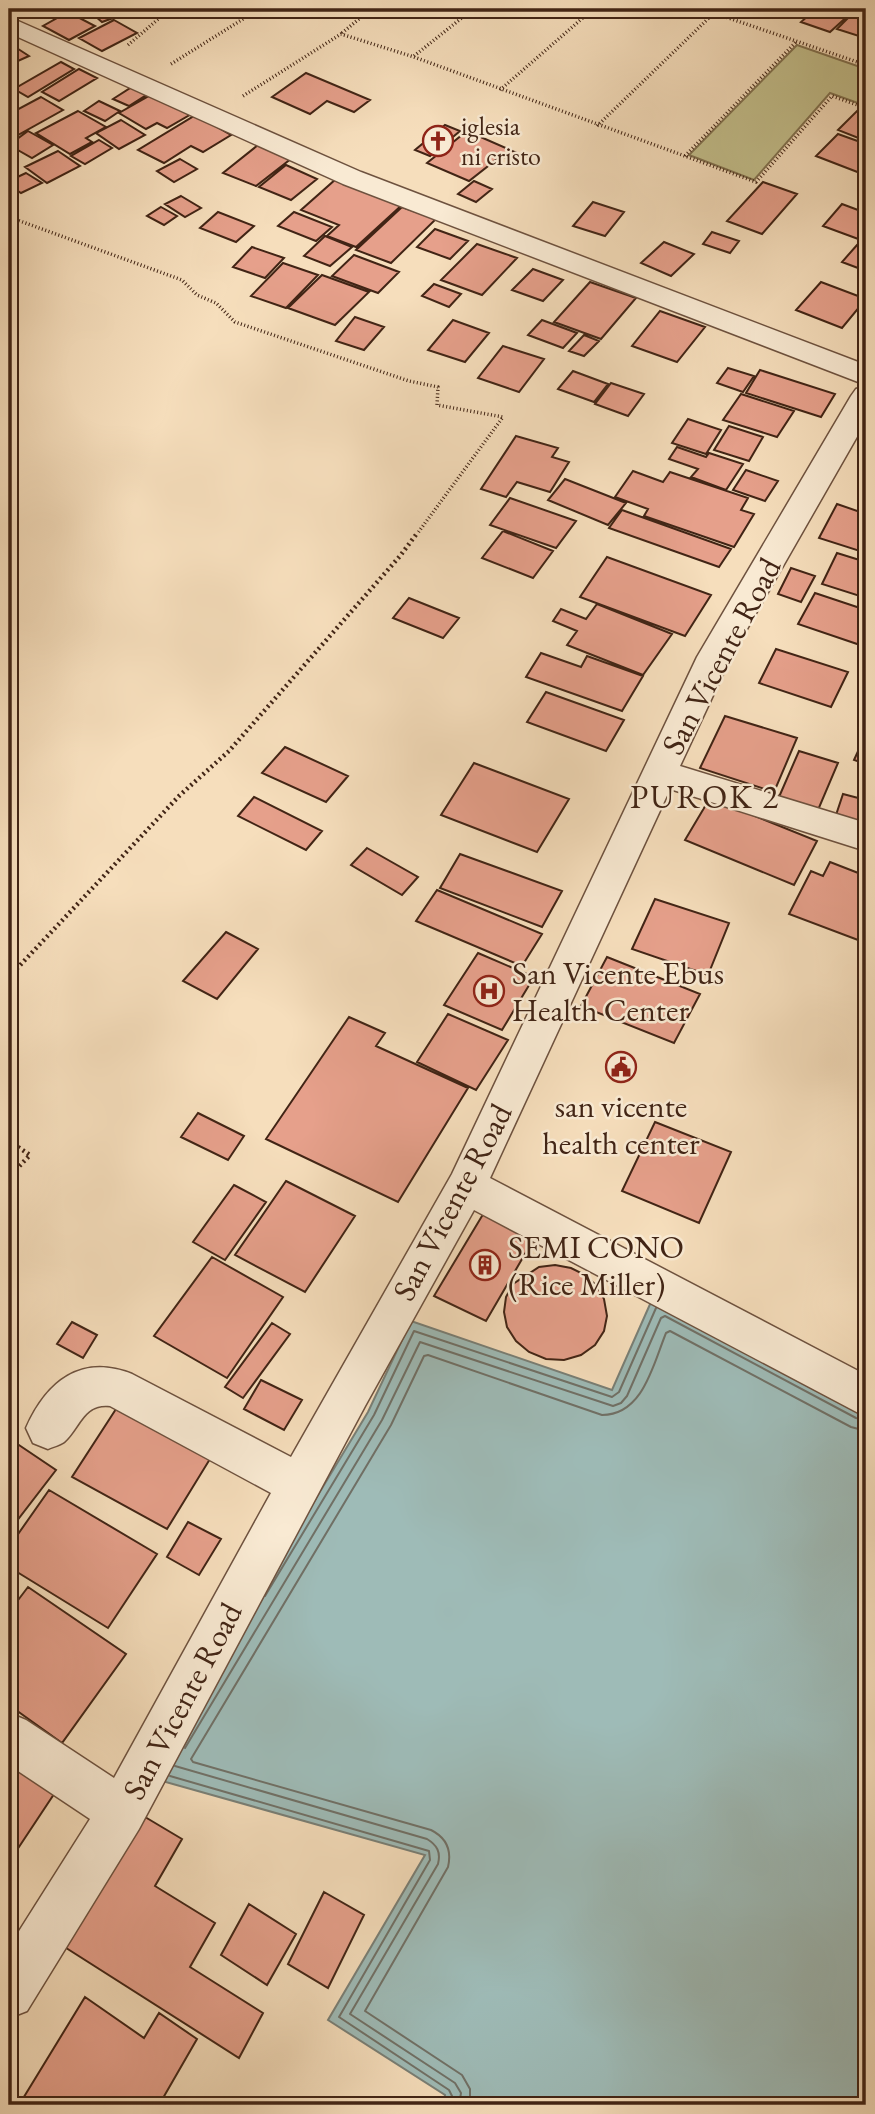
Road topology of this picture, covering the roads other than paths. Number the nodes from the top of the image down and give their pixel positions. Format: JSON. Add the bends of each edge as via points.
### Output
{"nodes":[{"id":1,"x":9,"y":24,"type":"edge"},
{"id":2,"x":866,"y":376,"type":"edge"},
{"id":3,"x":866,"y":396,"type":"edge"},
{"id":4,"x":660,"y":773,"type":"junction"},
{"id":5,"x":866,"y":837,"type":"edge"},
{"id":6,"x":466,"y":1186,"type":"junction"},
{"id":7,"x":866,"y":1398,"type":"edge"},
{"id":8,"x":48,"y":1428,"type":"dead end"},
{"id":9,"x":299,"y":1485,"type":"junction"},
{"id":10,"x":9,"y":1737,"type":"edge"},
{"id":11,"x":122,"y":1812,"type":"junction"},
{"id":12,"x":9,"y":1993,"type":"edge"}],
"edges":[{"from":1,"to":2,"type":"street","via":[[352,178]]},
{"from":3,"to":4,"type":"street","name":"San Vicente Road","via":[[714,657]]},
{"from":4,"to":5,"type":"street"},
{"from":4,"to":6,"type":"street","name":"San Vicente Road"},
{"from":6,"to":7,"type":"street"},
{"from":6,"to":9,"type":"street","name":"San Vicente Road"},
{"from":8,"to":9,"type":"street","via":[[79,1392],[103,1383]]},
{"from":9,"to":11,"type":"street","name":"San Vicente Road"},
{"from":10,"to":11,"type":"street"},
{"from":11,"to":12,"type":"street","name":"San Vicente Road"}]}
